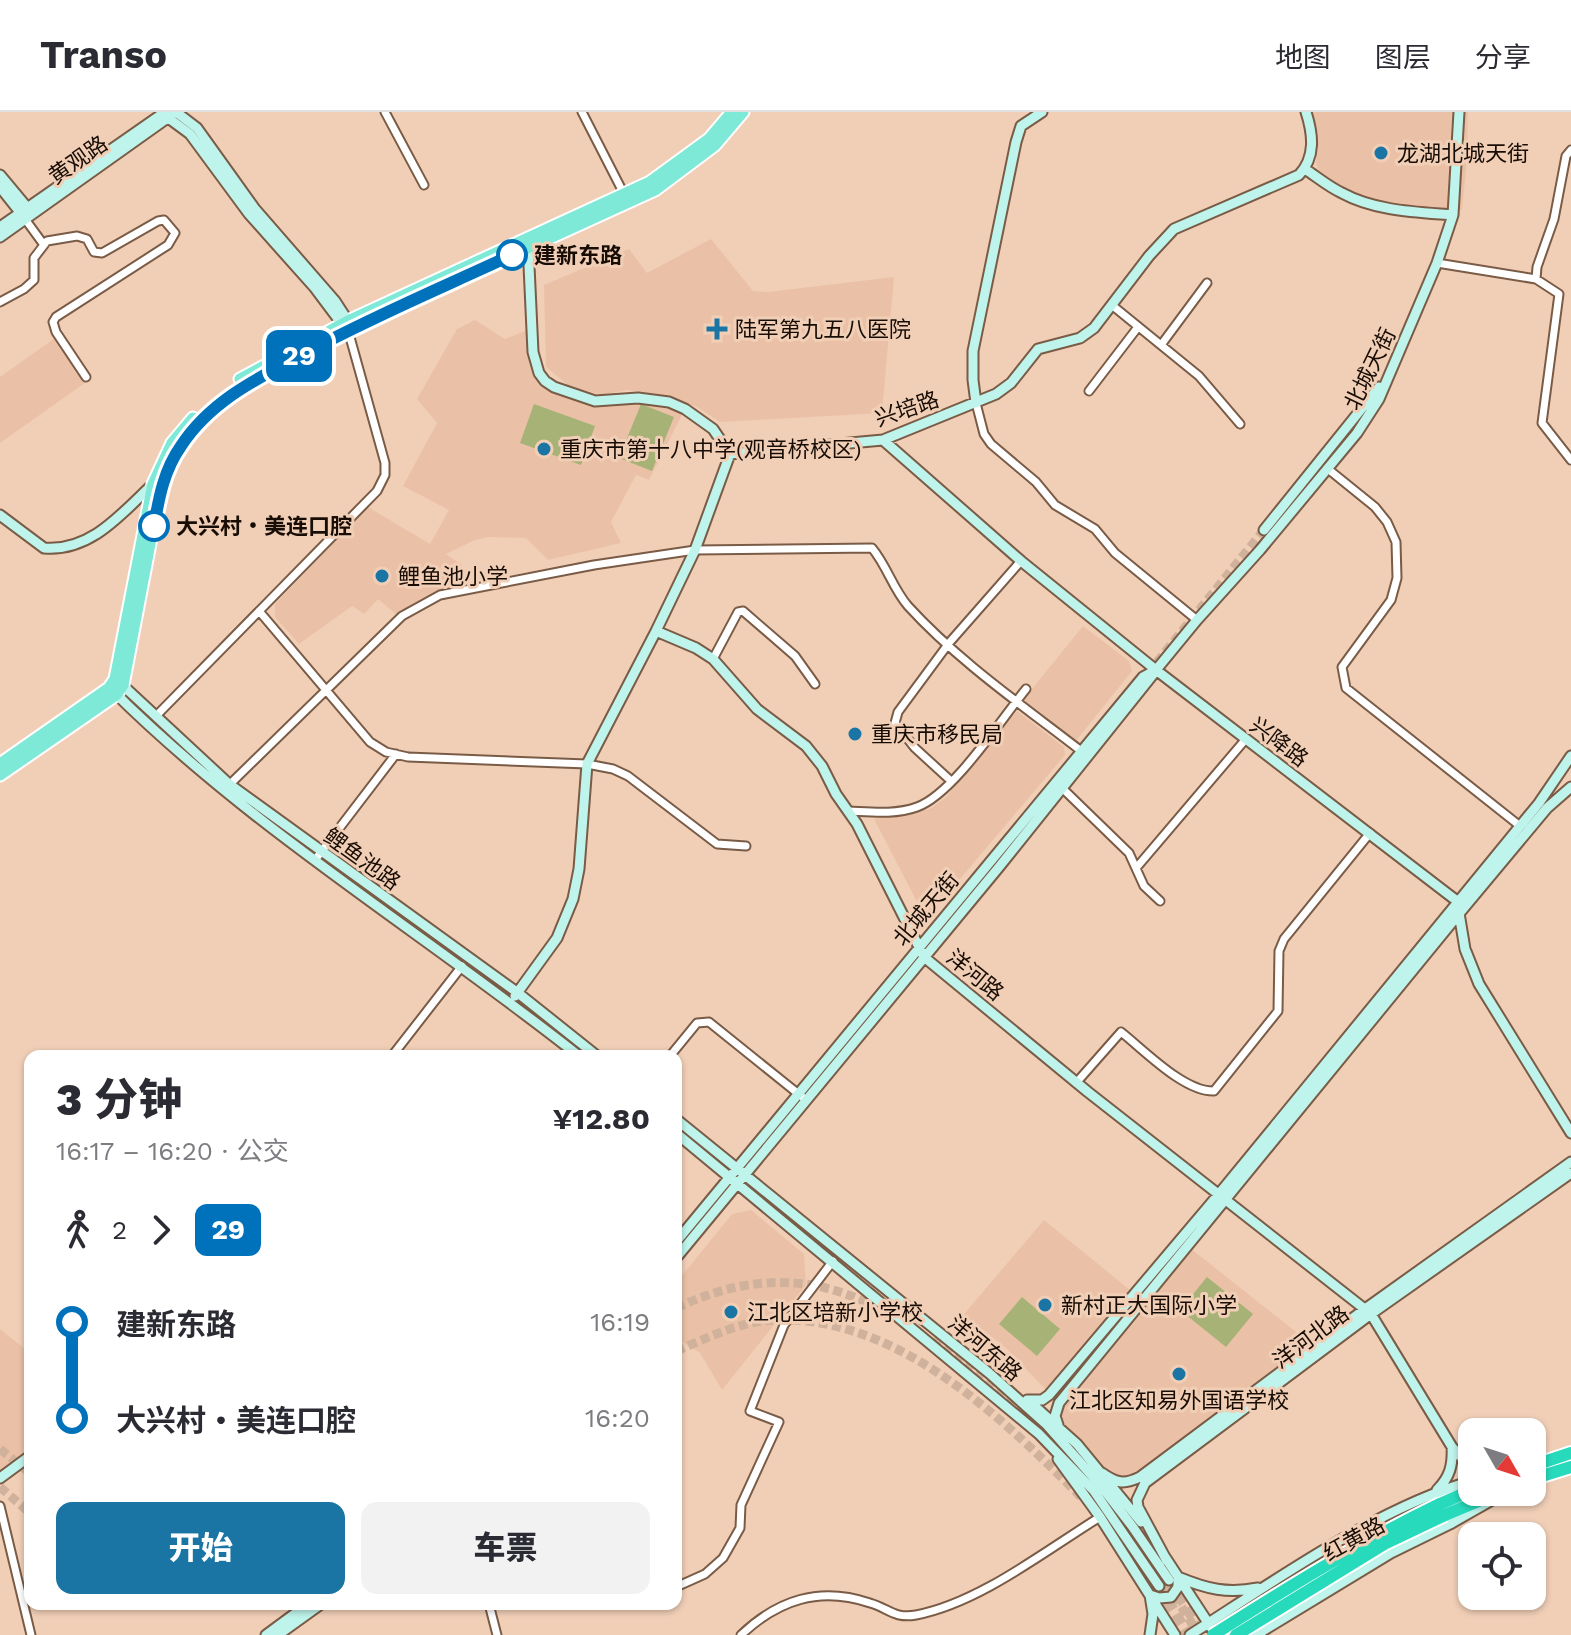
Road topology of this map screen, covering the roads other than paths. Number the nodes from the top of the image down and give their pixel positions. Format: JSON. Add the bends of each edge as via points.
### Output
{"nodes":[{"id":1,"x":385,"y":112,"type":"edge"},
{"id":2,"x":582,"y":112,"type":"edge"},
{"id":3,"x":732,"y":112,"type":"edge"},
{"id":4,"x":743,"y":112,"type":"edge"},
{"id":5,"x":1042,"y":112,"type":"edge"},
{"id":6,"x":1306,"y":112,"type":"edge"},
{"id":7,"x":1459,"y":112,"type":"edge"},
{"id":8,"x":170,"y":114,"type":"edge"},
{"id":9,"x":1026,"y":114,"type":"edge"},
{"id":10,"x":1021,"y":126,"type":"junction"},
{"id":11,"x":1571,"y":150,"type":"edge"},
{"id":12,"x":1305,"y":169,"type":"junction"},
{"id":13,"x":0,"y":175,"type":"edge"},
{"id":14,"x":424,"y":185,"type":"dead end"},
{"id":15,"x":0,"y":187,"type":"edge"},
{"id":16,"x":624,"y":194,"type":"junction"},
{"id":17,"x":26,"y":214,"type":"junction"},
{"id":18,"x":1453,"y":215,"type":"junction"},
{"id":19,"x":0,"y":227,"type":"edge"},
{"id":20,"x":0,"y":237,"type":"edge"},
{"id":21,"x":528,"y":243,"type":"junction"},
{"id":22,"x":44,"y":245,"type":"junction"},
{"id":23,"x":1437,"y":263,"type":"junction"},
{"id":24,"x":1536,"y":279,"type":"junction"},
{"id":25,"x":1207,"y":283,"type":"dead end"},
{"id":26,"x":0,"y":302,"type":"edge"},
{"id":27,"x":1113,"y":306,"type":"junction"},
{"id":28,"x":346,"y":325,"type":"junction"},
{"id":29,"x":1138,"y":327,"type":"junction"},
{"id":30,"x":1161,"y":345,"type":"junction"},
{"id":31,"x":1393,"y":368,"type":"junction"},
{"id":32,"x":86,"y":377,"type":"dead end"},
{"id":33,"x":1089,"y":391,"type":"dead end"},
{"id":34,"x":976,"y":403,"type":"junction"},
{"id":35,"x":1240,"y":424,"type":"dead end"},
{"id":36,"x":883,"y":440,"type":"junction"},
{"id":37,"x":730,"y":454,"type":"junction"},
{"id":38,"x":1571,"y":460,"type":"edge"},
{"id":39,"x":1328,"y":469,"type":"junction"},
{"id":40,"x":153,"y":484,"type":"junction"},
{"id":41,"x":0,"y":515,"type":"edge"},
{"id":42,"x":1264,"y":530,"type":"tunnel mouth"},
{"id":43,"x":695,"y":550,"type":"junction"},
{"id":44,"x":1021,"y":561,"type":"junction"},
{"id":45,"x":259,"y":611,"type":"junction"},
{"id":46,"x":1197,"y":620,"type":"junction"},
{"id":47,"x":656,"y":631,"type":"junction"},
{"id":48,"x":949,"y":643,"type":"junction"},
{"id":49,"x":713,"y":659,"type":"junction"},
{"id":50,"x":1156,"y":670,"type":"junction"},
{"id":51,"x":815,"y":684,"type":"dead end"},
{"id":52,"x":116,"y":687,"type":"junction"},
{"id":53,"x":1026,"y":689,"type":"dead end"},
{"id":54,"x":325,"y":690,"type":"junction"},
{"id":55,"x":1016,"y":701,"type":"junction"},
{"id":56,"x":156,"y":716,"type":"junction"},
{"id":57,"x":1245,"y":740,"type":"junction"},
{"id":58,"x":396,"y":754,"type":"junction"},
{"id":59,"x":1085,"y":754,"type":"junction"},
{"id":60,"x":1571,"y":756,"type":"edge"},
{"id":61,"x":0,"y":764,"type":"edge"},
{"id":62,"x":587,"y":764,"type":"junction"},
{"id":63,"x":1571,"y":767,"type":"edge"},
{"id":64,"x":0,"y":775,"type":"edge"},
{"id":65,"x":1571,"y":779,"type":"edge"},
{"id":66,"x":951,"y":781,"type":"junction"},
{"id":67,"x":1059,"y":786,"type":"junction"},
{"id":68,"x":1571,"y":787,"type":"edge"},
{"id":69,"x":226,"y":788,"type":"junction"},
{"id":70,"x":1543,"y":805,"type":"junction"},
{"id":71,"x":849,"y":811,"type":"junction"},
{"id":72,"x":1520,"y":826,"type":"junction"},
{"id":73,"x":1370,"y":833,"type":"junction"},
{"id":74,"x":746,"y":846,"type":"dead end"},
{"id":75,"x":318,"y":856,"type":"junction"},
{"id":76,"x":1137,"y":867,"type":"junction"},
{"id":77,"x":1160,"y":901,"type":"dead end"},
{"id":78,"x":1457,"y":901,"type":"junction"},
{"id":79,"x":1458,"y":915,"type":"junction"},
{"id":80,"x":918,"y":946,"type":"junction"},
{"id":81,"x":924,"y":957,"type":"junction"},
{"id":82,"x":462,"y":966,"type":"junction"},
{"id":83,"x":514,"y":998,"type":"junction"},
{"id":84,"x":397,"y":1050,"type":"edge"},
{"id":85,"x":572,"y":1050,"type":"edge"},
{"id":86,"x":588,"y":1050,"type":"edge"},
{"id":87,"x":675,"y":1050,"type":"edge"},
{"id":88,"x":1076,"y":1083,"type":"junction"},
{"id":89,"x":801,"y":1097,"type":"junction"},
{"id":90,"x":682,"y":1125,"type":"edge"},
{"id":91,"x":1571,"y":1133,"type":"edge"},
{"id":92,"x":682,"y":1137,"type":"edge"},
{"id":93,"x":1571,"y":1162,"type":"edge"},
{"id":94,"x":1571,"y":1173,"type":"edge"},
{"id":95,"x":737,"y":1175,"type":"junction"},
{"id":96,"x":1222,"y":1196,"type":"junction"},
{"id":97,"x":682,"y":1235,"type":"edge"},
{"id":98,"x":682,"y":1250,"type":"edge"},
{"id":99,"x":833,"y":1261,"type":"junction"},
{"id":100,"x":1368,"y":1312,"type":"junction"},
{"id":101,"x":989,"y":1373,"type":"junction"},
{"id":102,"x":1027,"y":1400,"type":"junction"},
{"id":103,"x":1058,"y":1425,"type":"junction"},
{"id":104,"x":1039,"y":1434,"type":"junction"},
{"id":105,"x":1452,"y":1447,"type":"junction"},
{"id":106,"x":1571,"y":1453,"type":"edge"},
{"id":107,"x":1458,"y":1454,"type":"edge"},
{"id":108,"x":24,"y":1460,"type":"edge"},
{"id":109,"x":1546,"y":1461,"type":"edge"},
{"id":110,"x":1571,"y":1467,"type":"edge"},
{"id":111,"x":1102,"y":1473,"type":"junction"},
{"id":112,"x":1546,"y":1475,"type":"edge"},
{"id":113,"x":0,"y":1478,"type":"edge"},
{"id":114,"x":1458,"y":1491,"type":"edge"},
{"id":115,"x":1458,"y":1496,"type":"edge"},
{"id":116,"x":1458,"y":1500,"type":"edge"},
{"id":117,"x":1440,"y":1504,"type":"junction"},
{"id":118,"x":0,"y":1506,"type":"edge"},
{"id":119,"x":1480,"y":1506,"type":"edge"},
{"id":120,"x":1100,"y":1517,"type":"junction"},
{"id":121,"x":4,"y":1544,"type":"edge"},
{"id":122,"x":1167,"y":1561,"type":"junction"},
{"id":123,"x":1174,"y":1579,"type":"junction"},
{"id":124,"x":682,"y":1584,"type":"edge"},
{"id":125,"x":1159,"y":1586,"type":"tunnel mouth"},
{"id":126,"x":1267,"y":1587,"type":"junction"},
{"id":127,"x":24,"y":1590,"type":"edge"},
{"id":128,"x":21,"y":1591,"type":"junction"},
{"id":129,"x":1150,"y":1595,"type":"junction"},
{"id":130,"x":24,"y":1604,"type":"edge"},
{"id":131,"x":25,"y":1610,"type":"edge"},
{"id":132,"x":300,"y":1610,"type":"edge"},
{"id":133,"x":313,"y":1610,"type":"edge"},
{"id":134,"x":491,"y":1610,"type":"edge"},
{"id":135,"x":1290,"y":1613,"type":"junction"},
{"id":136,"x":1212,"y":1631,"type":"edge"},
{"id":137,"x":31,"y":1635,"type":"edge"},
{"id":138,"x":266,"y":1635,"type":"edge"},
{"id":139,"x":278,"y":1635,"type":"edge"},
{"id":140,"x":497,"y":1635,"type":"edge"},
{"id":141,"x":741,"y":1635,"type":"edge"},
{"id":142,"x":1150,"y":1635,"type":"edge"},
{"id":143,"x":1175,"y":1635,"type":"edge"},
{"id":144,"x":1190,"y":1635,"type":"edge"},
{"id":145,"x":1236,"y":1635,"type":"edge"},
{"id":146,"x":1256,"y":1635,"type":"edge"},
{"id":147,"x":1271,"y":1635,"type":"edge"}],
"edges":[{"from":1,"to":14,"type":"street"},
{"from":2,"to":16,"type":"street"},
{"from":3,"to":16,"type":"main road","via":[[709,139],[650,182]]},
{"from":4,"to":21,"type":"main road","via":[[715,145],[655,190]]},
{"from":5,"to":10,"type":"street"},
{"from":6,"to":12,"type":"street","via":[[1312,136]]},
{"from":7,"to":18,"type":"street","name":"北城天街"},
{"from":8,"to":17,"type":"street","name":"黄观路"},
{"from":8,"to":28,"type":"street","via":[[197,128],[255,209],[335,301]]},
{"from":9,"to":10,"type":"street"},
{"from":10,"to":34,"type":"street","via":[[973,351]]},
{"from":11,"to":24,"type":"street"},
{"from":12,"to":18,"type":"street","via":[[1358,201]]},
{"from":12,"to":27,"type":"street","name":"兴培路","via":[[1291,180],[1174,229]]},
{"from":13,"to":17,"type":"street"},
{"from":15,"to":17,"type":"street"},
{"from":16,"to":21,"type":"main road"},
{"from":17,"to":19,"type":"street","name":"黄观路"},
{"from":17,"to":20,"type":"street","name":"黄观路"},
{"from":17,"to":22,"type":"street"},
{"from":18,"to":23,"type":"street","name":"北城天街"},
{"from":21,"to":28,"type":"main road"},
{"from":21,"to":37,"type":"street","via":[[533,352],[545,381],[595,401],[669,402],[713,429]]},
{"from":22,"to":26,"type":"street","via":[[34,258],[34,280]]},
{"from":22,"to":32,"type":"street","via":[[77,236],[102,253],[164,220],[175,233],[168,245],[56,317],[56,332]]},
{"from":23,"to":24,"type":"street"},
{"from":23,"to":31,"type":"street","name":"北城天街"},
{"from":24,"to":38,"type":"street","via":[[1559,294],[1542,423]]},
{"from":25,"to":30,"type":"street"},
{"from":27,"to":29,"type":"street"},
{"from":27,"to":34,"type":"street","name":"兴培路","via":[[1090,333],[1038,349],[1004,389]]},
{"from":28,"to":40,"type":"main road","via":[[241,379],[207,404],[172,443]]},
{"from":28,"to":45,"type":"street","via":[[385,463],[383,480]]},
{"from":28,"to":52,"type":"main road","via":[[227,397],[180,447],[161,486]]},
{"from":29,"to":30,"type":"street"},
{"from":29,"to":33,"type":"street"},
{"from":30,"to":35,"type":"street","via":[[1199,376]]},
{"from":31,"to":39,"type":"street","name":"北城天街","via":[[1370,415]]},
{"from":31,"to":42,"type":"street"},
{"from":34,"to":36,"type":"street","name":"兴培路"},
{"from":34,"to":46,"type":"street","via":[[991,444],[1055,505],[1095,529],[1115,553]]},
{"from":36,"to":37,"type":"street","name":"兴培路"},
{"from":36,"to":44,"type":"street","name":"兴降路"},
{"from":37,"to":43,"type":"street"},
{"from":39,"to":46,"type":"street","name":"北城天街"},
{"from":39,"to":72,"type":"street","via":[[1375,507],[1396,542],[1397,578],[1391,600],[1342,667],[1346,688]]},
{"from":40,"to":41,"type":"street","via":[[92,538],[70,546],[44,548]]},
{"from":40,"to":52,"type":"main road"},
{"from":43,"to":47,"type":"street"},
{"from":43,"to":48,"type":"street","via":[[872,548],[907,605]]},
{"from":43,"to":54,"type":"street","via":[[440,595],[402,616]]},
{"from":44,"to":48,"type":"street"},
{"from":44,"to":50,"type":"street","name":"兴降路"},
{"from":45,"to":54,"type":"street"},
{"from":45,"to":56,"type":"street"},
{"from":46,"to":50,"type":"street","name":"北城天街"},
{"from":47,"to":49,"type":"street","name":"洋河路"},
{"from":47,"to":62,"type":"street"},
{"from":48,"to":55,"type":"street"},
{"from":48,"to":66,"type":"street","via":[[895,723]]},
{"from":49,"to":51,"type":"street","via":[[743,611],[795,656]]},
{"from":49,"to":71,"type":"street","name":"洋河路","via":[[757,709],[806,746]]},
{"from":50,"to":57,"type":"street","name":"兴降路"},
{"from":50,"to":59,"type":"street","name":"北城天街","via":[[1143,677]]},
{"from":52,"to":56,"type":"street","name":"鲤鱼池路"},
{"from":52,"to":61,"type":"main road"},
{"from":52,"to":64,"type":"main road"},
{"from":52,"to":69,"type":"street","name":"鲤鱼池路"},
{"from":53,"to":55,"type":"street"},
{"from":54,"to":58,"type":"street","via":[[370,742]]},
{"from":54,"to":69,"type":"street"},
{"from":55,"to":59,"type":"street"},
{"from":55,"to":66,"type":"street"},
{"from":56,"to":69,"type":"street","name":"鲤鱼池路"},
{"from":57,"to":73,"type":"street","name":"兴降路"},
{"from":57,"to":76,"type":"street"},
{"from":58,"to":62,"type":"street"},
{"from":58,"to":75,"type":"street"},
{"from":59,"to":67,"type":"street","name":"北城天街"},
{"from":60,"to":70,"type":"street"},
{"from":62,"to":74,"type":"street","via":[[628,776],[717,844]]},
{"from":62,"to":83,"type":"street","via":[[573,899],[557,938]]},
{"from":63,"to":70,"type":"street"},
{"from":65,"to":70,"type":"street"},
{"from":66,"to":71,"type":"street","via":[[918,807]]},
{"from":67,"to":76,"type":"street"},
{"from":67,"to":80,"type":"street","name":"北城天街"},
{"from":67,"to":81,"type":"street","name":"北城天街"},
{"from":68,"to":70,"type":"street"},
{"from":69,"to":75,"type":"street","name":"鲤鱼池路"},
{"from":70,"to":72,"type":"street"},
{"from":70,"to":79,"type":"street"},
{"from":71,"to":80,"type":"street","name":"洋河路"},
{"from":72,"to":78,"type":"street"},
{"from":73,"to":78,"type":"street","name":"兴降路"},
{"from":73,"to":88,"type":"street","via":[[1284,939],[1278,1011],[1214,1091],[1196,1088],[1172,1073],[1121,1032]]},
{"from":75,"to":82,"type":"street","name":"鲤鱼池路"},
{"from":75,"to":83,"type":"street","name":"鲤鱼池路"},
{"from":76,"to":77,"type":"street","via":[[1144,886]]},
{"from":78,"to":79,"type":"street"},
{"from":78,"to":96,"type":"street"},
{"from":79,"to":91,"type":"street","via":[[1479,984]]},
{"from":79,"to":96,"type":"street"},
{"from":80,"to":81,"type":"street","name":"洋河路"},
{"from":80,"to":89,"type":"street","name":"北城天街"},
{"from":81,"to":88,"type":"street","name":"洋河路"},
{"from":81,"to":89,"type":"street","name":"北城天街"},
{"from":82,"to":83,"type":"street","name":"鲤鱼池路"},
{"from":82,"to":84,"type":"street"},
{"from":83,"to":85,"type":"street","name":"鲤鱼池路"},
{"from":83,"to":86,"type":"street","name":"鲤鱼池路"},
{"from":87,"to":89,"type":"street","via":[[697,1023],[709,1022]]},
{"from":88,"to":96,"type":"street","name":"洋河路"},
{"from":89,"to":95,"type":"street","name":"北城天街"},
{"from":90,"to":95,"type":"street"},
{"from":92,"to":95,"type":"street"},
{"from":93,"to":100,"type":"street","name":"洋河北路"},
{"from":94,"to":100,"type":"street","name":"洋河北路"},
{"from":95,"to":97,"type":"street"},
{"from":95,"to":98,"type":"street"},
{"from":95,"to":99,"type":"street","name":"洋河东路"},
{"from":95,"to":101,"type":"street","name":"洋河东路"},
{"from":96,"to":100,"type":"street","name":"洋河路"},
{"from":96,"to":102,"type":"street","via":[[1049,1395]]},
{"from":96,"to":103,"type":"street","via":[[1059,1403]]},
{"from":99,"to":104,"type":"street","name":"洋河东路"},
{"from":99,"to":124,"type":"street","via":[[784,1325],[750,1411],[779,1422],[741,1505],[740,1528],[723,1558]]},
{"from":100,"to":105,"type":"street","name":"洋河路"},
{"from":100,"to":111,"type":"street","name":"洋河北路","via":[[1140,1477],[1118,1483]]},
{"from":100,"to":122,"type":"street","name":"洋河北路","via":[[1145,1483],[1138,1507]]},
{"from":101,"to":102,"type":"street"},
{"from":101,"to":123,"type":"street","name":"洋河东路","via":[[1072,1451]]},
{"from":102,"to":103,"type":"street"},
{"from":103,"to":111,"type":"street"},
{"from":104,"to":120,"type":"street"},
{"from":104,"to":125,"type":"street","name":"洋河东路","via":[[1094,1491]]},
{"from":105,"to":107,"type":"street","name":"洋河路"},
{"from":105,"to":117,"type":"street","via":[[1453,1462]]},
{"from":106,"to":109,"type":"highway"},
{"from":108,"to":113,"type":"street"},
{"from":110,"to":112,"type":"highway"},
{"from":111,"to":122,"type":"street"},
{"from":114,"to":117,"type":"street"},
{"from":115,"to":117,"type":"highway","name":"红黄路"},
{"from":116,"to":117,"type":"highway","name":"红黄路"},
{"from":117,"to":126,"type":"street","via":[[1374,1523]]},
{"from":117,"to":136,"type":"highway","name":"红黄路","bridge":true},
{"from":117,"to":145,"type":"highway","name":"红黄路","bridge":true},
{"from":118,"to":121,"type":"street"},
{"from":119,"to":135,"type":"street"},
{"from":120,"to":129,"type":"street"},
{"from":120,"to":141,"type":"street","via":[[965,1601],[914,1616],[891,1614],[873,1603],[836,1595],[788,1601]]},
{"from":121,"to":128,"type":"street"},
{"from":122,"to":123,"type":"street"},
{"from":123,"to":126,"type":"street","via":[[1228,1593]]},
{"from":123,"to":129,"type":"street","via":[[1178,1587],[1171,1597]]},
{"from":123,"to":136,"type":"street"},
{"from":126,"to":135,"type":"street","via":[[1259,1604],[1262,1611],[1276,1618]]},
{"from":126,"to":136,"type":"street"},
{"from":127,"to":128,"type":"street"},
{"from":128,"to":130,"type":"street"},
{"from":129,"to":142,"type":"street"},
{"from":129,"to":143,"type":"street"},
{"from":131,"to":137,"type":"street"},
{"from":132,"to":138,"type":"street"},
{"from":133,"to":139,"type":"street"},
{"from":134,"to":140,"type":"street"},
{"from":135,"to":146,"type":"street"},
{"from":135,"to":147,"type":"street"},
{"from":136,"to":144,"type":"street"}]}
